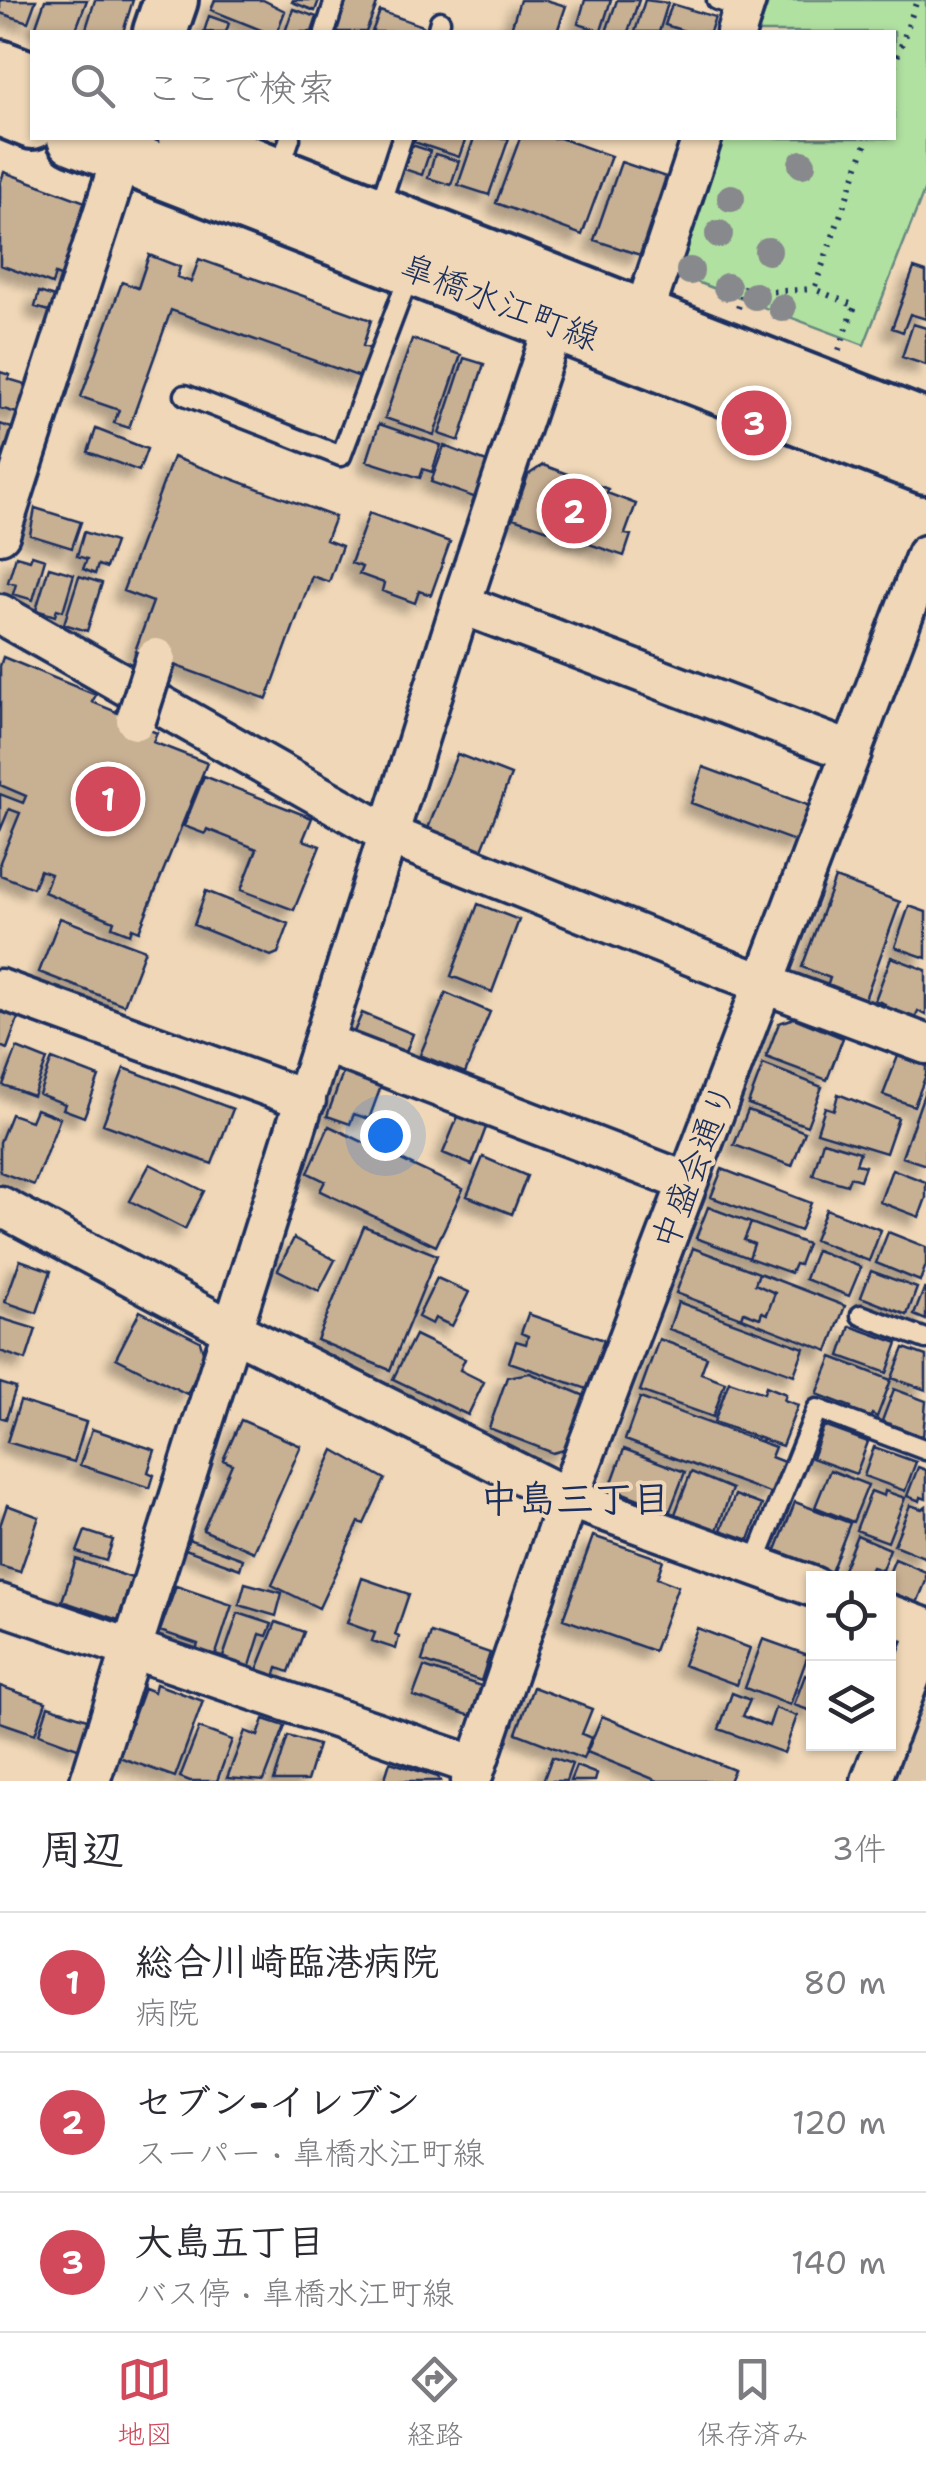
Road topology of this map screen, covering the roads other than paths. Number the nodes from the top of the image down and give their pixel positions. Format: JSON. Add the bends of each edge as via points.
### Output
{"nodes":[{"id":1,"x":171,"y":0,"type":"edge"},
{"id":2,"x":336,"y":0,"type":"edge"},
{"id":3,"x":161,"y":30,"type":"edge"},
{"id":4,"x":326,"y":30,"type":"edge"},
{"id":5,"x":0,"y":67,"type":"edge"},
{"id":6,"x":30,"y":78,"type":"edge"},
{"id":7,"x":0,"y":109,"type":"edge"},
{"id":8,"x":30,"y":121,"type":"edge"},
{"id":9,"x":196,"y":140,"type":"edge"},
{"id":10,"x":401,"y":140,"type":"edge"},
{"id":11,"x":701,"y":140,"type":"edge"},
{"id":12,"x":107,"y":144,"type":"edge"},
{"id":13,"x":284,"y":156,"type":"edge"},
{"id":14,"x":378,"y":213,"type":"junction"},
{"id":15,"x":412,"y":268,"type":"junction"},
{"id":16,"x":643,"y":316,"type":"junction"},
{"id":17,"x":555,"y":323,"type":"junction"},
{"id":18,"x":185,"y":395,"type":"dead end"},
{"id":19,"x":926,"y":427,"type":"edge"},
{"id":20,"x":926,"y":467,"type":"edge"},
{"id":21,"x":0,"y":534,"type":"edge"},
{"id":22,"x":926,"y":555,"type":"edge"},
{"id":23,"x":461,"y":604,"type":"junction"},
{"id":24,"x":0,"y":614,"type":"edge"},
{"id":25,"x":156,"y":658,"type":"dead end"},
{"id":26,"x":136,"y":720,"type":"dead end"},
{"id":27,"x":852,"y":752,"type":"junction"},
{"id":28,"x":389,"y":835,"type":"junction"},
{"id":29,"x":764,"y":984,"type":"junction"},
{"id":30,"x":0,"y":988,"type":"edge"},
{"id":31,"x":324,"y":1043,"type":"junction"},
{"id":32,"x":926,"y":1044,"type":"edge"},
{"id":33,"x":306,"y":1100,"type":"junction"},
{"id":34,"x":687,"y":1182,"type":"junction"},
{"id":35,"x":0,"y":1206,"type":"edge"},
{"id":36,"x":861,"y":1315,"type":"dead end"},
{"id":37,"x":232,"y":1330,"type":"junction"},
{"id":38,"x":926,"y":1338,"type":"edge"},
{"id":39,"x":926,"y":1450,"type":"edge"},
{"id":40,"x":568,"y":1498,"type":"junction"},
{"id":41,"x":754,"y":1565,"type":"junction"},
{"id":42,"x":806,"y":1584,"type":"edge"},
{"id":43,"x":0,"y":1604,"type":"edge"},
{"id":44,"x":896,"y":1617,"type":"edge"},
{"id":45,"x":926,"y":1628,"type":"edge"},
{"id":46,"x":926,"y":1636,"type":"edge"},
{"id":47,"x":131,"y":1650,"type":"junction"},
{"id":48,"x":896,"y":1714,"type":"edge"},
{"id":49,"x":882,"y":1751,"type":"edge"},
{"id":50,"x":474,"y":1774,"type":"edge"},
{"id":51,"x":90,"y":1781,"type":"edge"},
{"id":52,"x":871,"y":1781,"type":"edge"}],
"edges":[{"from":1,"to":3,"type":"street"},
{"from":2,"to":4,"type":"lane"},
{"from":5,"to":6,"type":"street"},
{"from":7,"to":8,"type":"street"},
{"from":9,"to":13,"type":"street","name":"皐橋水江町線"},
{"from":10,"to":14,"type":"lane"},
{"from":11,"to":16,"type":"street"},
{"from":12,"to":15,"type":"street","name":"皐橋水江町線"},
{"from":12,"to":21,"type":"street"},
{"from":13,"to":14,"type":"street","name":"皐橋水江町線"},
{"from":14,"to":16,"type":"street","name":"皐橋水江町線"},
{"from":15,"to":17,"type":"street","name":"皐橋水江町線"},
{"from":15,"to":18,"type":"lane","via":[[341,456]]},
{"from":16,"to":19,"type":"street","name":"皐橋水江町線"},
{"from":17,"to":20,"type":"street","name":"皐橋水江町線"},
{"from":17,"to":23,"type":"street"},
{"from":22,"to":27,"type":"street","name":"中盛会通り"},
{"from":23,"to":27,"type":"street"},
{"from":23,"to":28,"type":"street"},
{"from":24,"to":28,"type":"street"},
{"from":25,"to":26,"type":"street","bridge":true},
{"from":27,"to":29,"type":"street","name":"中盛会通り"},
{"from":28,"to":29,"type":"street"},
{"from":28,"to":31,"type":"street"},
{"from":29,"to":32,"type":"street"},
{"from":29,"to":34,"type":"street","name":"中盛会通り"},
{"from":30,"to":33,"type":"street"},
{"from":31,"to":33,"type":"street"},
{"from":31,"to":34,"type":"street"},
{"from":33,"to":37,"type":"street"},
{"from":34,"to":40,"type":"street","name":"中盛会通り"},
{"from":35,"to":37,"type":"street"},
{"from":36,"to":38,"type":"lane"},
{"from":37,"to":40,"type":"street"},
{"from":37,"to":47,"type":"street"},
{"from":39,"to":41,"type":"lane","via":[[817,1409]]},
{"from":40,"to":41,"type":"street"},
{"from":40,"to":50,"type":"street","name":"中盛会通り"},
{"from":41,"to":42,"type":"street"},
{"from":43,"to":47,"type":"street"},
{"from":44,"to":45,"type":"street"},
{"from":46,"to":48,"type":"street"},
{"from":47,"to":50,"type":"street"},
{"from":47,"to":51,"type":"street"},
{"from":49,"to":52,"type":"street"}]}
